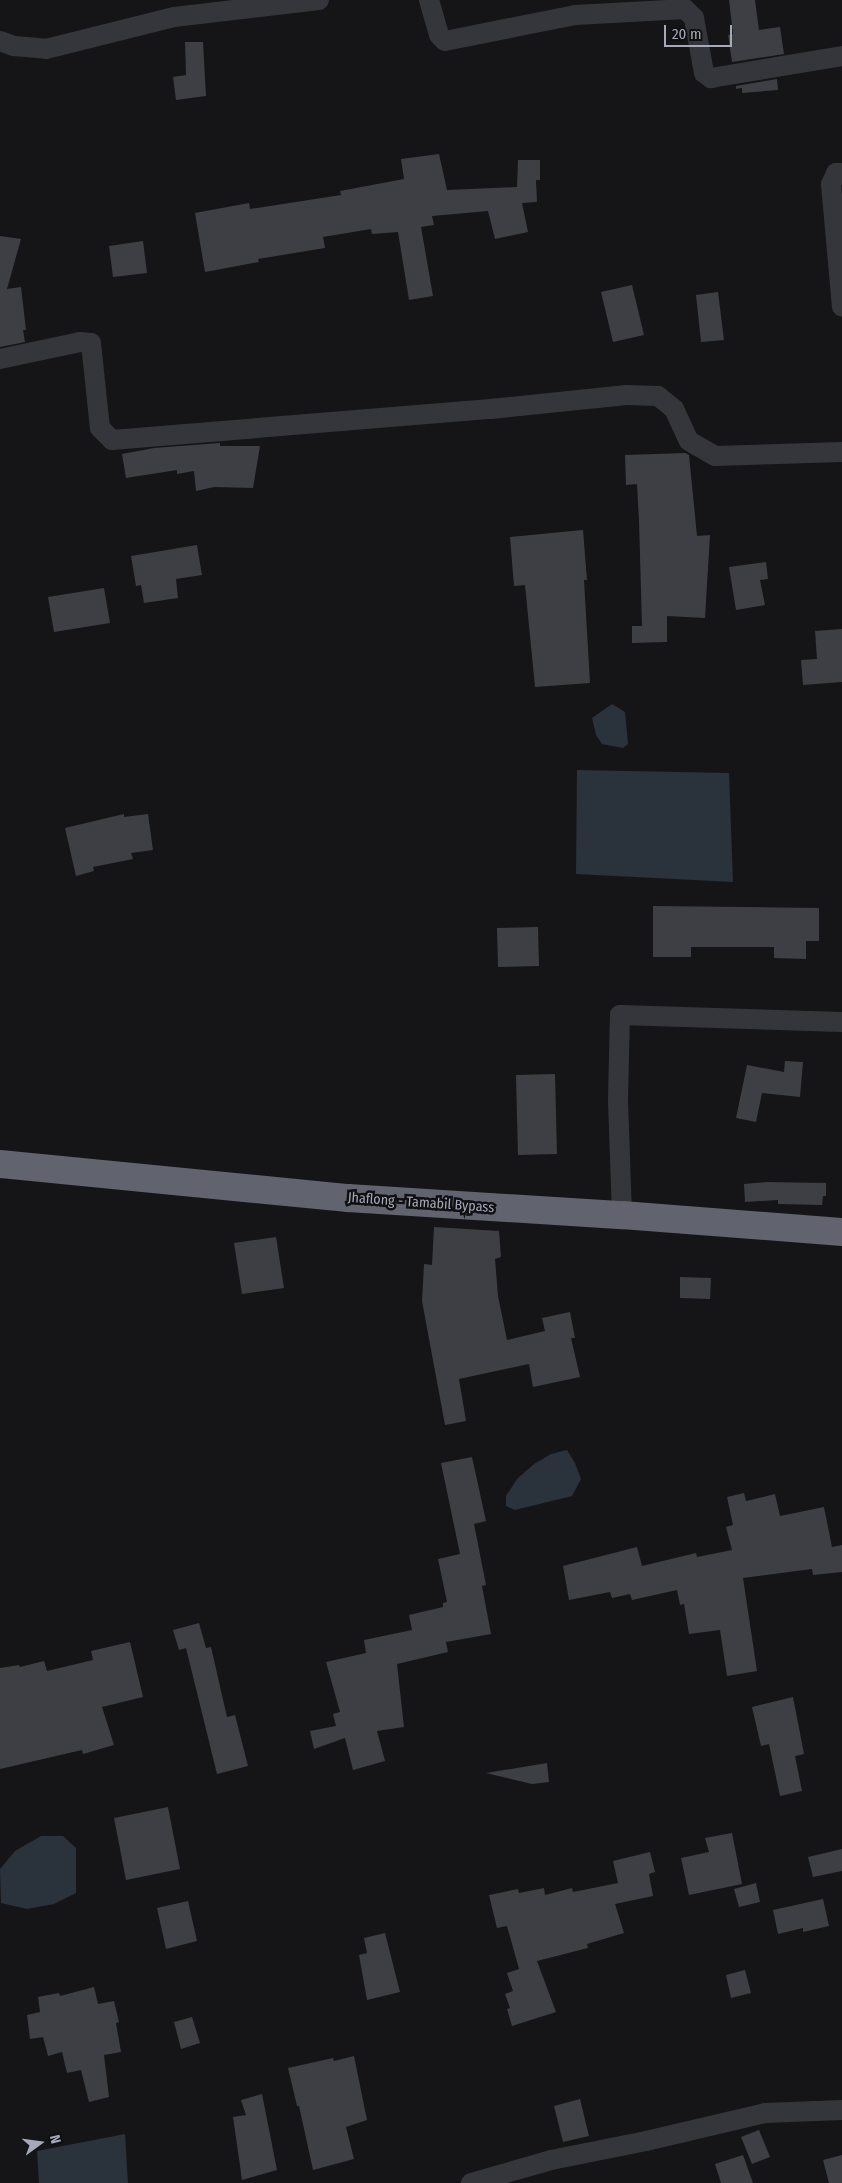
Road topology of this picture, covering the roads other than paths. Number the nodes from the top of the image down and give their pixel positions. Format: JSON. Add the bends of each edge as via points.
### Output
{"nodes":[{"id":1,"x":319,"y":0,"type":"edge"},
{"id":2,"x":429,"y":0,"type":"edge"},
{"id":3,"x":0,"y":41,"type":"edge"},
{"id":4,"x":842,"y":56,"type":"edge"},
{"id":5,"x":842,"y":173,"type":"edge"},
{"id":6,"x":842,"y":307,"type":"edge"},
{"id":7,"x":0,"y":359,"type":"edge"},
{"id":8,"x":842,"y":452,"type":"edge"},
{"id":9,"x":842,"y":1022,"type":"edge"},
{"id":10,"x":0,"y":1164,"type":"edge"},
{"id":11,"x":622,"y":1215,"type":"junction"},
{"id":12,"x":842,"y":1232,"type":"edge"},
{"id":13,"x":842,"y":2110,"type":"edge"},
{"id":14,"x":471,"y":2183,"type":"edge"}],
"edges":[{"from":1,"to":3,"type":"street","via":[[174,17],[46,49],[14,46]]},
{"from":2,"to":4,"type":"street","via":[[439,35],[445,41],[575,15],[685,9],[694,18],[704,73],[711,78]]},
{"from":5,"to":6,"type":"street","via":[[836,173],[831,184]]},
{"from":7,"to":8,"type":"street","via":[[80,342],[90,343],[100,428],[112,440],[626,395],[658,396],[674,409],[689,441],[715,456]]},
{"from":9,"to":11,"type":"street","via":[[620,1015],[618,1100]]},
{"from":10,"to":11,"type":"highway","name":"Jhaflong - Tamabil Bypass","via":[[348,1198]]},
{"from":11,"to":12,"type":"highway","name":"Jhaflong - Tamabil Bypass"},
{"from":13,"to":14,"type":"street","via":[[765,2113],[550,2160]]}]}
